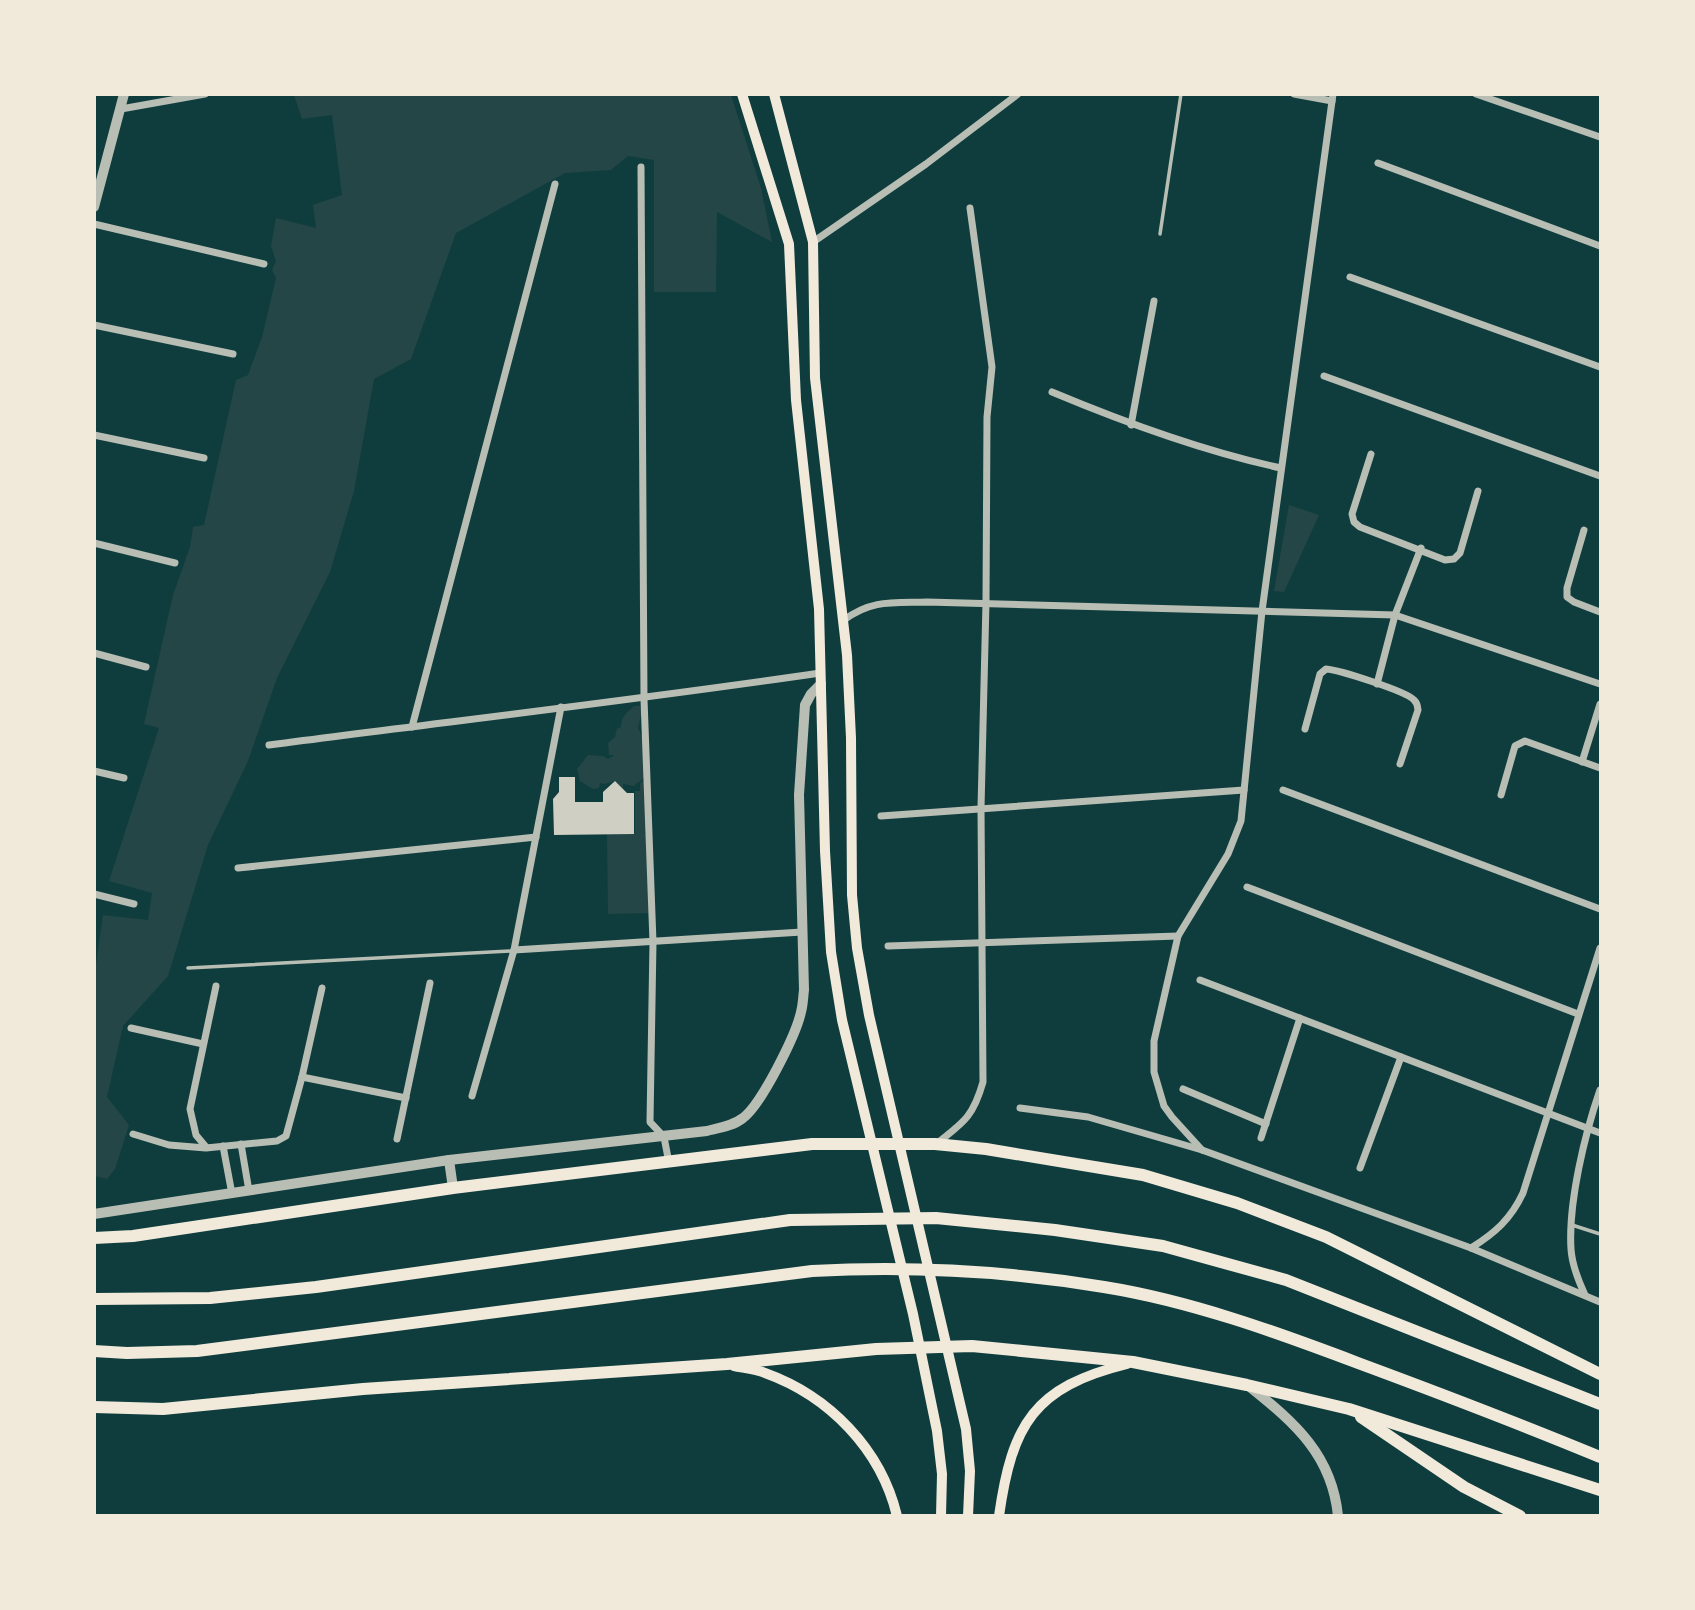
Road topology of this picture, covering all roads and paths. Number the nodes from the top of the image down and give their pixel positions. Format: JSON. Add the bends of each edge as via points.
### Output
{"nodes":[{"id":1,"x":124,"y":94,"type":"edge"},
{"id":2,"x":205,"y":94,"type":"edge"},
{"id":3,"x":742,"y":94,"type":"edge"},
{"id":4,"x":774,"y":94,"type":"edge"},
{"id":5,"x":1018,"y":94,"type":"edge"},
{"id":6,"x":1181,"y":94,"type":"edge"},
{"id":7,"x":1294,"y":94,"type":"edge"},
{"id":8,"x":1476,"y":94,"type":"edge"},
{"id":9,"x":1333,"y":98,"type":"edge"},
{"id":10,"x":121,"y":109,"type":"junction"},
{"id":11,"x":1601,"y":137,"type":"edge"},
{"id":12,"x":1378,"y":163,"type":"dead end"},
{"id":13,"x":640,"y":167,"type":"dead end"},
{"id":14,"x":555,"y":184,"type":"dead end"},
{"id":15,"x":94,"y":207,"type":"edge"},
{"id":16,"x":970,"y":208,"type":"dead end"},
{"id":17,"x":94,"y":224,"type":"edge"},
{"id":18,"x":1160,"y":234,"type":"dead end"},
{"id":19,"x":813,"y":242,"type":"junction"},
{"id":20,"x":1601,"y":246,"type":"edge"},
{"id":21,"x":264,"y":264,"type":"dead end"},
{"id":22,"x":1350,"y":277,"type":"dead end"},
{"id":23,"x":1154,"y":301,"type":"dead end"},
{"id":24,"x":94,"y":325,"type":"edge"},
{"id":25,"x":233,"y":354,"type":"dead end"},
{"id":26,"x":1601,"y":367,"type":"edge"},
{"id":27,"x":1324,"y":376,"type":"dead end"},
{"id":28,"x":1052,"y":392,"type":"dead end"},
{"id":29,"x":1131,"y":425,"type":"junction"},
{"id":30,"x":94,"y":435,"type":"edge"},
{"id":31,"x":1371,"y":454,"type":"dead end"},
{"id":32,"x":204,"y":458,"type":"dead end"},
{"id":33,"x":1281,"y":468,"type":"junction"},
{"id":34,"x":1601,"y":476,"type":"edge"},
{"id":35,"x":1478,"y":491,"type":"dead end"},
{"id":36,"x":1584,"y":530,"type":"dead end"},
{"id":37,"x":94,"y":543,"type":"edge"},
{"id":38,"x":1421,"y":548,"type":"junction"},
{"id":39,"x":175,"y":563,"type":"dead end"},
{"id":40,"x":986,"y":602,"type":"junction"},
{"id":41,"x":1262,"y":611,"type":"junction"},
{"id":42,"x":1601,"y":612,"type":"edge"},
{"id":43,"x":1395,"y":615,"type":"junction"},
{"id":44,"x":844,"y":620,"type":"junction"},
{"id":45,"x":94,"y":653,"type":"edge"},
{"id":46,"x":146,"y":667,"type":"dead end"},
{"id":47,"x":821,"y":678,"type":"junction"},
{"id":48,"x":1377,"y":684,"type":"junction"},
{"id":49,"x":1601,"y":684,"type":"edge"},
{"id":50,"x":644,"y":699,"type":"junction"},
{"id":51,"x":1601,"y":704,"type":"edge"},
{"id":52,"x":561,"y":707,"type":"junction"},
{"id":53,"x":412,"y":727,"type":"junction"},
{"id":54,"x":1305,"y":729,"type":"dead end"},
{"id":55,"x":269,"y":745,"type":"dead end"},
{"id":56,"x":1582,"y":762,"type":"junction"},
{"id":57,"x":1400,"y":764,"type":"dead end"},
{"id":58,"x":1601,"y":768,"type":"edge"},
{"id":59,"x":94,"y":771,"type":"edge"},
{"id":60,"x":124,"y":778,"type":"dead end"},
{"id":61,"x":1244,"y":790,"type":"junction"},
{"id":62,"x":1283,"y":790,"type":"dead end"},
{"id":63,"x":1501,"y":794,"type":"dead end"},
{"id":64,"x":981,"y":808,"type":"junction"},
{"id":65,"x":881,"y":816,"type":"dead end"},
{"id":66,"x":536,"y":837,"type":"junction"},
{"id":67,"x":238,"y":868,"type":"dead end"},
{"id":68,"x":1247,"y":887,"type":"dead end"},
{"id":69,"x":94,"y":894,"type":"edge"},
{"id":70,"x":134,"y":904,"type":"dead end"},
{"id":71,"x":1601,"y":909,"type":"edge"},
{"id":72,"x":802,"y":932,"type":"junction"},
{"id":73,"x":1178,"y":936,"type":"junction"},
{"id":74,"x":653,"y":943,"type":"junction"},
{"id":75,"x":981,"y":944,"type":"junction"},
{"id":76,"x":888,"y":946,"type":"dead end"},
{"id":77,"x":1601,"y":948,"type":"edge"},
{"id":78,"x":514,"y":950,"type":"junction"},
{"id":79,"x":188,"y":968,"type":"dead end"},
{"id":80,"x":1200,"y":980,"type":"dead end"},
{"id":81,"x":430,"y":983,"type":"dead end"},
{"id":82,"x":216,"y":986,"type":"dead end"},
{"id":83,"x":322,"y":988,"type":"dead end"},
{"id":84,"x":1578,"y":1014,"type":"junction"},
{"id":85,"x":1300,"y":1018,"type":"junction"},
{"id":86,"x":131,"y":1028,"type":"dead end"},
{"id":87,"x":203,"y":1044,"type":"junction"},
{"id":88,"x":1401,"y":1057,"type":"junction"},
{"id":89,"x":302,"y":1077,"type":"junction"},
{"id":90,"x":1183,"y":1090,"type":"dead end"},
{"id":91,"x":1601,"y":1090,"type":"edge"},
{"id":92,"x":472,"y":1096,"type":"dead end"},
{"id":93,"x":406,"y":1098,"type":"junction"},
{"id":94,"x":1020,"y":1108,"type":"dead end"},
{"id":95,"x":1547,"y":1113,"type":"junction"},
{"id":96,"x":1266,"y":1124,"type":"junction"},
{"id":97,"x":1590,"y":1129,"type":"junction"},
{"id":98,"x":1601,"y":1133,"type":"edge"},
{"id":99,"x":133,"y":1134,"type":"dead end"},
{"id":100,"x":664,"y":1137,"type":"junction"},
{"id":101,"x":1261,"y":1138,"type":"dead end"},
{"id":102,"x":397,"y":1139,"type":"dead end"},
{"id":103,"x":241,"y":1144,"type":"junction"},
{"id":104,"x":935,"y":1144,"type":"junction"},
{"id":105,"x":223,"y":1146,"type":"junction"},
{"id":106,"x":206,"y":1148,"type":"junction"},
{"id":107,"x":1202,"y":1150,"type":"junction"},
{"id":108,"x":449,"y":1160,"type":"junction"},
{"id":109,"x":668,"y":1163,"type":"junction"},
{"id":110,"x":1360,"y":1168,"type":"dead end"},
{"id":111,"x":453,"y":1188,"type":"junction"},
{"id":112,"x":249,"y":1191,"type":"junction"},
{"id":113,"x":232,"y":1194,"type":"junction"},
{"id":114,"x":94,"y":1214,"type":"edge"},
{"id":115,"x":1571,"y":1225,"type":"junction"},
{"id":116,"x":1601,"y":1234,"type":"edge"},
{"id":117,"x":94,"y":1238,"type":"edge"},
{"id":118,"x":1471,"y":1248,"type":"junction"},
{"id":119,"x":1585,"y":1295,"type":"junction"},
{"id":120,"x":94,"y":1298,"type":"edge"},
{"id":121,"x":1601,"y":1302,"type":"edge"},
{"id":122,"x":94,"y":1351,"type":"edge"},
{"id":123,"x":1133,"y":1362,"type":"junction"},
{"id":124,"x":727,"y":1364,"type":"junction"},
{"id":125,"x":1601,"y":1374,"type":"edge"},
{"id":126,"x":1247,"y":1385,"type":"junction"},
{"id":127,"x":1601,"y":1404,"type":"edge"},
{"id":128,"x":94,"y":1408,"type":"edge"},
{"id":129,"x":1349,"y":1409,"type":"junction"},
{"id":130,"x":1601,"y":1457,"type":"edge"},
{"id":131,"x":1601,"y":1490,"type":"edge"},
{"id":132,"x":897,"y":1516,"type":"edge"},
{"id":133,"x":941,"y":1516,"type":"edge"},
{"id":134,"x":968,"y":1516,"type":"edge"},
{"id":135,"x":999,"y":1516,"type":"edge"},
{"id":136,"x":1338,"y":1516,"type":"edge"},
{"id":137,"x":1520,"y":1516,"type":"edge"}],
"edges":[{"from":1,"to":10,"type":"street"},
{"from":2,"to":10,"type":"street"},
{"from":3,"to":47,"type":"main road","via":[[789,244],[796,400],[819,609]]},
{"from":4,"to":19,"type":"main road"},
{"from":5,"to":19,"type":"street"},
{"from":6,"to":18,"type":"lane"},
{"from":7,"to":9,"type":"street"},
{"from":8,"to":11,"type":"street"},
{"from":9,"to":33,"type":"street"},
{"from":10,"to":15,"type":"street"},
{"from":12,"to":20,"type":"street"},
{"from":13,"to":50,"type":"street"},
{"from":14,"to":53,"type":"street"},
{"from":16,"to":40,"type":"street","via":[[992,367],[987,418]]},
{"from":17,"to":21,"type":"street"},
{"from":19,"to":44,"type":"main road","via":[[815,377]]},
{"from":22,"to":26,"type":"street"},
{"from":23,"to":29,"type":"street"},
{"from":24,"to":25,"type":"street"},
{"from":27,"to":34,"type":"street"},
{"from":28,"to":29,"type":"street"},
{"from":29,"to":33,"type":"street"},
{"from":30,"to":32,"type":"street"},
{"from":31,"to":38,"type":"street","via":[[1352,514],[1354,522]]},
{"from":33,"to":41,"type":"street"},
{"from":35,"to":38,"type":"street","via":[[1460,553],[1445,560]]},
{"from":36,"to":42,"type":"street","via":[[1567,597]]},
{"from":37,"to":39,"type":"street"},
{"from":38,"to":43,"type":"street"},
{"from":40,"to":41,"type":"street"},
{"from":40,"to":44,"type":"street","via":[[874,603]]},
{"from":40,"to":64,"type":"street"},
{"from":41,"to":43,"type":"street"},
{"from":41,"to":61,"type":"street"},
{"from":43,"to":48,"type":"street"},
{"from":43,"to":49,"type":"street"},
{"from":44,"to":134,"type":"main road","via":[[857,948],[871,1028],[966,1429]]},
{"from":45,"to":46,"type":"street"},
{"from":47,"to":50,"type":"street"},
{"from":47,"to":72,"type":"street","via":[[805,705],[799,795]]},
{"from":47,"to":133,"type":"main road","via":[[831,952],[842,1020],[937,1431]]},
{"from":48,"to":54,"type":"street","via":[[1326,669],[1320,674]]},
{"from":48,"to":57,"type":"street","via":[[1417,703]]},
{"from":50,"to":52,"type":"street"},
{"from":50,"to":74,"type":"street"},
{"from":51,"to":56,"type":"street"},
{"from":52,"to":53,"type":"street"},
{"from":52,"to":66,"type":"street"},
{"from":53,"to":55,"type":"street"},
{"from":56,"to":58,"type":"street"},
{"from":56,"to":63,"type":"street","via":[[1519,742]]},
{"from":59,"to":60,"type":"street"},
{"from":61,"to":64,"type":"street"},
{"from":61,"to":73,"type":"street","via":[[1235,841]]},
{"from":62,"to":71,"type":"street"},
{"from":64,"to":65,"type":"street"},
{"from":64,"to":75,"type":"street"},
{"from":66,"to":67,"type":"street"},
{"from":66,"to":78,"type":"street"},
{"from":68,"to":84,"type":"street"},
{"from":69,"to":70,"type":"street"},
{"from":72,"to":74,"type":"street"},
{"from":72,"to":100,"type":"street","via":[[801,1012],[752,1110],[726,1127]]},
{"from":73,"to":75,"type":"street"},
{"from":73,"to":107,"type":"street","via":[[1154,1041],[1154,1072],[1164,1106]]},
{"from":74,"to":78,"type":"street"},
{"from":74,"to":100,"type":"street","via":[[650,1122]]},
{"from":75,"to":76,"type":"street"},
{"from":75,"to":104,"type":"street","via":[[983,1082],[965,1122]]},
{"from":77,"to":84,"type":"street"},
{"from":78,"to":79,"type":"lane"},
{"from":78,"to":92,"type":"street"},
{"from":80,"to":85,"type":"street"},
{"from":81,"to":93,"type":"street"},
{"from":82,"to":87,"type":"street"},
{"from":83,"to":89,"type":"street"},
{"from":84,"to":95,"type":"street"},
{"from":85,"to":88,"type":"street"},
{"from":85,"to":96,"type":"street"},
{"from":86,"to":87,"type":"street"},
{"from":87,"to":106,"type":"street","via":[[190,1109],[196,1135]]},
{"from":88,"to":95,"type":"street"},
{"from":88,"to":110,"type":"street"},
{"from":89,"to":93,"type":"street"},
{"from":89,"to":103,"type":"street","via":[[286,1136]]},
{"from":90,"to":96,"type":"street"},
{"from":91,"to":97,"type":"street"},
{"from":93,"to":102,"type":"street"},
{"from":94,"to":107,"type":"street","via":[[1088,1118]]},
{"from":95,"to":97,"type":"street"},
{"from":95,"to":118,"type":"street","via":[[1516,1209],[1497,1231]]},
{"from":96,"to":101,"type":"street"},
{"from":97,"to":98,"type":"street"},
{"from":97,"to":115,"type":"street"},
{"from":99,"to":106,"type":"street","via":[[169,1145]]},
{"from":100,"to":108,"type":"street"},
{"from":100,"to":109,"type":"street"},
{"from":103,"to":105,"type":"street"},
{"from":103,"to":112,"type":"street"},
{"from":104,"to":109,"type":"highway","via":[[812,1144]]},
{"from":104,"to":125,"type":"highway","via":[[1143,1175],[1237,1203],[1326,1237]]},
{"from":105,"to":106,"type":"street"},
{"from":105,"to":113,"type":"street"},
{"from":107,"to":118,"type":"street"},
{"from":108,"to":111,"type":"street"},
{"from":108,"to":112,"type":"street"},
{"from":109,"to":111,"type":"highway"},
{"from":111,"to":117,"type":"highway"},
{"from":112,"to":113,"type":"street"},
{"from":113,"to":114,"type":"street"},
{"from":115,"to":116,"type":"lane"},
{"from":115,"to":119,"type":"street","via":[[1571,1250]]},
{"from":118,"to":119,"type":"street"},
{"from":119,"to":121,"type":"street"},
{"from":120,"to":127,"type":"highway","via":[[210,1298],[316,1287],[790,1220],[936,1218],[1163,1246],[1286,1280]]},
{"from":122,"to":130,"type":"highway","via":[[197,1351],[812,1271],[982,1273],[1105,1287],[1213,1313],[1287,1336]]},
{"from":123,"to":124,"type":"highway","via":[[972,1346],[876,1349]]},
{"from":123,"to":126,"type":"highway"},
{"from":123,"to":135,"type":"main road","via":[[1093,1372],[1039,1407],[1017,1437]]},
{"from":124,"to":128,"type":"highway","via":[[363,1389],[163,1409]]},
{"from":124,"to":132,"type":"main road","via":[[765,1372],[810,1395],[839,1417],[876,1464]]},
{"from":126,"to":129,"type":"highway"},
{"from":126,"to":136,"type":"street","via":[[1281,1412],[1322,1460],[1332,1482]]},
{"from":129,"to":131,"type":"highway"},
{"from":129,"to":137,"type":"highway","via":[[1464,1487]]}]}
